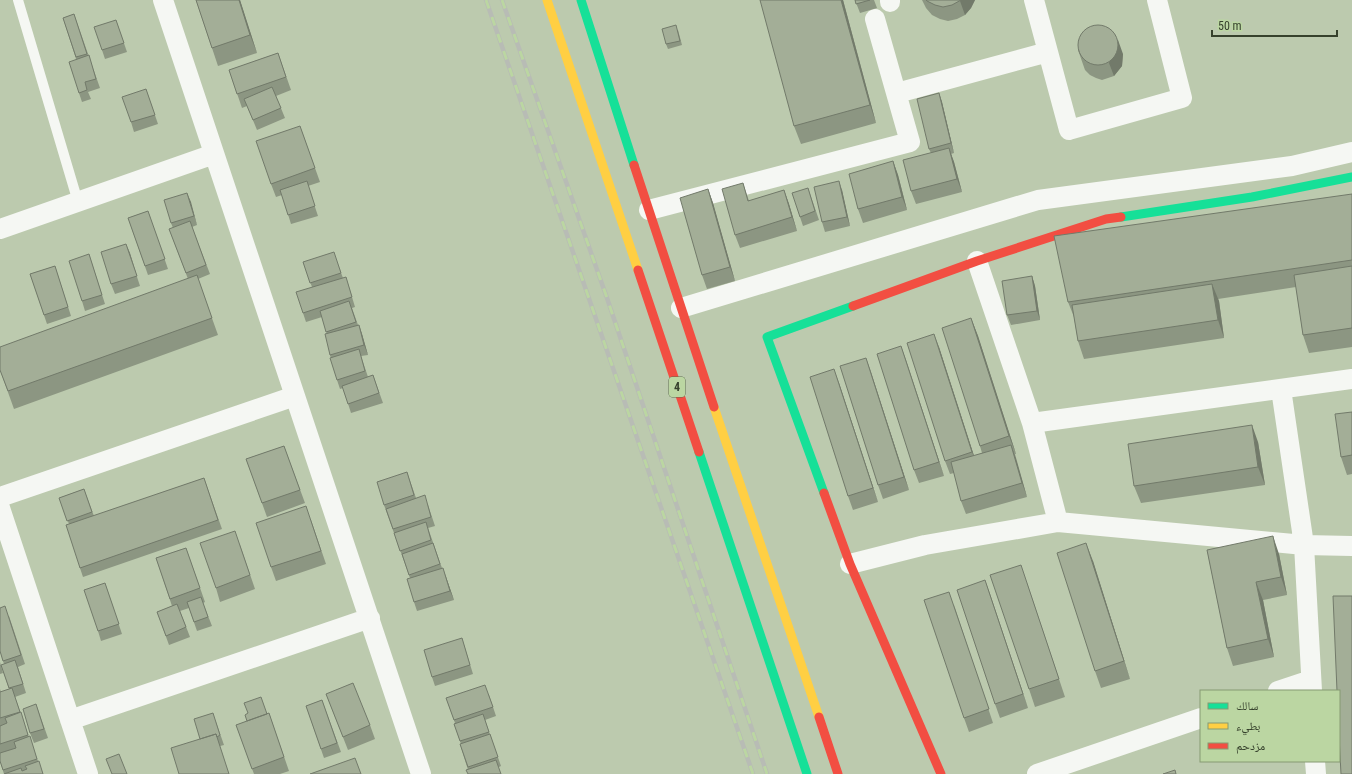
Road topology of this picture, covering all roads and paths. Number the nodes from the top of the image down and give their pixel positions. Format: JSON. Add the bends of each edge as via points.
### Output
{"nodes":[{"id":1,"x":18,"y":0,"type":"edge"},
{"id":2,"x":163,"y":0,"type":"edge"},
{"id":3,"x":547,"y":0,"type":"edge"},
{"id":4,"x":581,"y":0,"type":"edge"},
{"id":5,"x":1034,"y":0,"type":"edge"},
{"id":6,"x":1157,"y":0,"type":"edge"},
{"id":7,"x":875,"y":19,"type":"dead end"},
{"id":8,"x":1048,"y":52,"type":"junction"},
{"id":9,"x":897,"y":93,"type":"junction"},
{"id":10,"x":1352,"y":152,"type":"edge"},
{"id":11,"x":214,"y":154,"type":"junction"},
{"id":12,"x":1352,"y":177,"type":"edge"},
{"id":13,"x":78,"y":202,"type":"junction"},
{"id":14,"x":649,"y":210,"type":"junction"},
{"id":15,"x":0,"y":229,"type":"edge"},
{"id":16,"x":977,"y":261,"type":"junction"},
{"id":17,"x":681,"y":308,"type":"junction"},
{"id":18,"x":1352,"y":379,"type":"edge"},
{"id":19,"x":1282,"y":389,"type":"junction"},
{"id":20,"x":295,"y":396,"type":"junction"},
{"id":21,"x":1032,"y":423,"type":"junction"},
{"id":22,"x":0,"y":497,"type":"edge"},
{"id":23,"x":2,"y":519,"type":"edge"},
{"id":24,"x":1058,"y":522,"type":"junction"},
{"id":25,"x":1304,"y":545,"type":"junction"},
{"id":26,"x":1352,"y":546,"type":"edge"},
{"id":27,"x":850,"y":564,"type":"junction"},
{"id":28,"x":370,"y":618,"type":"junction"},
{"id":29,"x":1312,"y":685,"type":"edge"},
{"id":30,"x":1284,"y":690,"type":"edge"},
{"id":31,"x":1200,"y":718,"type":"edge"},
{"id":32,"x":70,"y":720,"type":"junction"},
{"id":33,"x":1315,"y":762,"type":"edge"},
{"id":34,"x":88,"y":774,"type":"edge"},
{"id":35,"x":421,"y":774,"type":"edge"},
{"id":36,"x":807,"y":774,"type":"edge"},
{"id":37,"x":838,"y":774,"type":"edge"},
{"id":38,"x":941,"y":774,"type":"edge"},
{"id":39,"x":1037,"y":774,"type":"edge"},
{"id":40,"x":1316,"y":774,"type":"edge"}],
"edges":[{"from":1,"to":13,"type":"lane"},
{"from":2,"to":11,"type":"street"},
{"from":3,"to":36,"type":"main road","number":"4"},
{"from":4,"to":14,"type":"main road","number":"4"},
{"from":5,"to":8,"type":"street"},
{"from":6,"to":8,"type":"street","via":[[1182,98],[1069,130]]},
{"from":7,"to":9,"type":"street"},
{"from":8,"to":9,"type":"street"},
{"from":9,"to":14,"type":"street","via":[[910,142]]},
{"from":10,"to":17,"type":"street","via":[[1292,166],[1038,200]]},
{"from":11,"to":13,"type":"street"},
{"from":11,"to":20,"type":"street"},
{"from":12,"to":16,"type":"main road","via":[[1252,197],[1106,219]]},
{"from":13,"to":15,"type":"street"},
{"from":14,"to":17,"type":"main road","number":"4"},
{"from":16,"to":21,"type":"street"},
{"from":16,"to":27,"type":"main road","via":[[768,337]]},
{"from":17,"to":37,"type":"main road","number":"4"},
{"from":18,"to":19,"type":"street"},
{"from":19,"to":21,"type":"street"},
{"from":19,"to":25,"type":"street"},
{"from":20,"to":22,"type":"street"},
{"from":20,"to":28,"type":"street"},
{"from":21,"to":24,"type":"street"},
{"from":23,"to":32,"type":"street"},
{"from":24,"to":25,"type":"street"},
{"from":24,"to":27,"type":"street","via":[[925,545]]},
{"from":25,"to":26,"type":"street"},
{"from":25,"to":29,"type":"street"},
{"from":27,"to":38,"type":"main road"},
{"from":28,"to":32,"type":"street"},
{"from":28,"to":35,"type":"street"},
{"from":29,"to":30,"type":"street"},
{"from":31,"to":39,"type":"street"},
{"from":32,"to":34,"type":"street"},
{"from":33,"to":40,"type":"street"}]}
